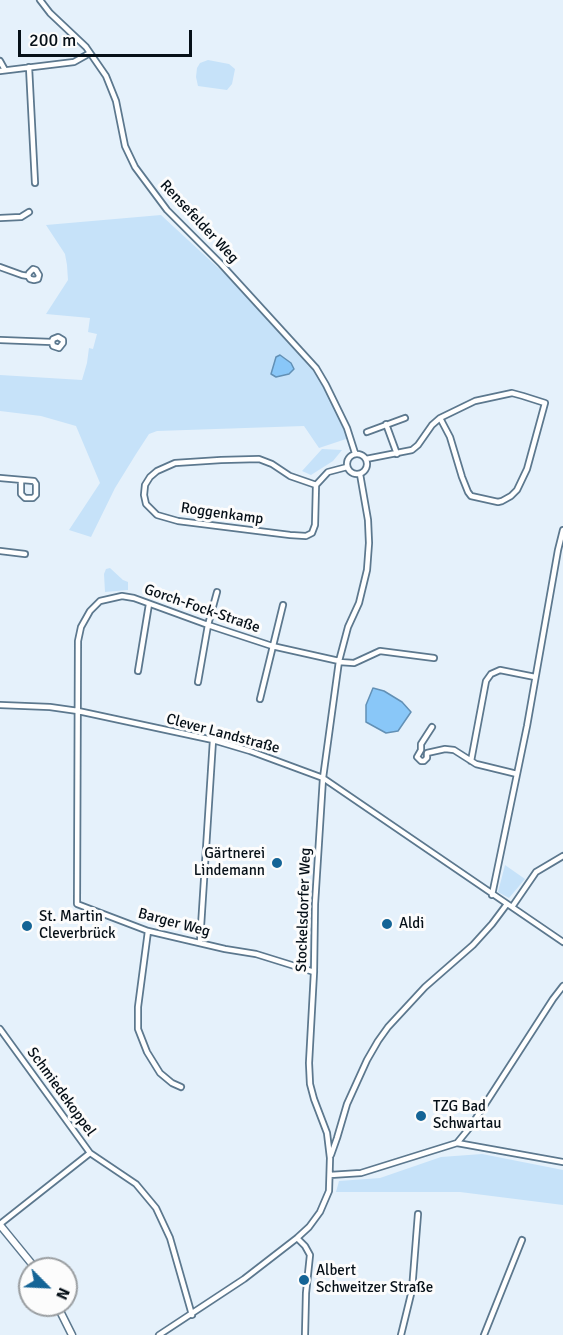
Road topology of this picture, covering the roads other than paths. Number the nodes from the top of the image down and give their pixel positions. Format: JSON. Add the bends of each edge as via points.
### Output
{"nodes":[{"id":1,"x":40,"y":0,"type":"edge"},
{"id":2,"x":90,"y":53,"type":"junction"},
{"id":3,"x":0,"y":61,"type":"edge"},
{"id":4,"x":28,"y":67,"type":"junction"},
{"id":5,"x":2,"y":71,"type":"edge"},
{"id":6,"x":35,"y":183,"type":"dead end"},
{"id":7,"x":29,"y":212,"type":"dead end"},
{"id":8,"x":0,"y":218,"type":"edge"},
{"id":9,"x":0,"y":267,"type":"edge"},
{"id":10,"x":28,"y":276,"type":"dead end"},
{"id":11,"x":0,"y":340,"type":"edge"},
{"id":12,"x":52,"y":342,"type":"dead end"},
{"id":13,"x":405,"y":418,"type":"dead end"},
{"id":14,"x":440,"y":418,"type":"junction"},
{"id":15,"x":386,"y":424,"type":"junction"},
{"id":16,"x":367,"y":432,"type":"dead end"},
{"id":17,"x":355,"y":453,"type":"junction"},
{"id":18,"x":397,"y":454,"type":"junction"},
{"id":19,"x":366,"y":459,"type":"junction"},
{"id":20,"x":347,"y":466,"type":"junction"},
{"id":21,"x":360,"y":474,"type":"junction"},
{"id":22,"x":0,"y":478,"type":"edge"},
{"id":23,"x":21,"y":480,"type":"junction"},
{"id":24,"x":316,"y":485,"type":"junction"},
{"id":25,"x":563,"y":530,"type":"edge"},
{"id":26,"x":0,"y":551,"type":"edge"},
{"id":27,"x":25,"y":554,"type":"dead end"},
{"id":28,"x":217,"y":592,"type":"dead end"},
{"id":29,"x":149,"y":604,"type":"junction"},
{"id":30,"x":283,"y":605,"type":"dead end"},
{"id":31,"x":208,"y":625,"type":"junction"},
{"id":32,"x":272,"y":646,"type":"junction"},
{"id":33,"x":434,"y":658,"type":"dead end"},
{"id":34,"x":339,"y":661,"type":"junction"},
{"id":35,"x":138,"y":671,"type":"dead end"},
{"id":36,"x":535,"y":677,"type":"junction"},
{"id":37,"x":198,"y":682,"type":"dead end"},
{"id":38,"x":260,"y":699,"type":"dead end"},
{"id":39,"x":0,"y":705,"type":"edge"},
{"id":40,"x":78,"y":711,"type":"junction"},
{"id":41,"x":432,"y":727,"type":"dead end"},
{"id":42,"x":213,"y":740,"type":"junction"},
{"id":43,"x":421,"y":750,"type":"junction"},
{"id":44,"x":428,"y":753,"type":"junction"},
{"id":45,"x":471,"y":761,"type":"junction"},
{"id":46,"x":517,"y":774,"type":"junction"},
{"id":47,"x":323,"y":778,"type":"junction"},
{"id":48,"x":563,"y":856,"type":"edge"},
{"id":49,"x":492,"y":895,"type":"junction"},
{"id":50,"x":509,"y":906,"type":"junction"},
{"id":51,"x":148,"y":931,"type":"junction"},
{"id":52,"x":200,"y":942,"type":"junction"},
{"id":53,"x":563,"y":942,"type":"edge"},
{"id":54,"x":314,"y":972,"type":"junction"},
{"id":55,"x":563,"y":986,"type":"edge"},
{"id":56,"x":0,"y":1029,"type":"edge"},
{"id":57,"x":181,"y":1088,"type":"dead end"},
{"id":58,"x":456,"y":1143,"type":"junction"},
{"id":59,"x":90,"y":1153,"type":"junction"},
{"id":60,"x":330,"y":1158,"type":"junction"},
{"id":61,"x":563,"y":1162,"type":"edge"},
{"id":62,"x":330,"y":1175,"type":"junction"},
{"id":63,"x":418,"y":1214,"type":"dead end"},
{"id":64,"x":0,"y":1225,"type":"edge"},
{"id":65,"x":297,"y":1238,"type":"junction"},
{"id":66,"x":522,"y":1240,"type":"dead end"},
{"id":67,"x":26,"y":1257,"type":"edge"},
{"id":68,"x":192,"y":1315,"type":"junction"},
{"id":69,"x":63,"y":1317,"type":"edge"},
{"id":70,"x":72,"y":1335,"type":"edge"},
{"id":71,"x":159,"y":1335,"type":"edge"},
{"id":72,"x":305,"y":1335,"type":"edge"},
{"id":73,"x":401,"y":1335,"type":"edge"},
{"id":74,"x":484,"y":1335,"type":"edge"}],
"edges":[{"from":1,"to":2,"type":"street","name":"Rensefelder Weg"},
{"from":2,"to":4,"type":"street","via":[[74,62]]},
{"from":2,"to":17,"type":"street","name":"Rensefelder Weg","via":[[112,88],[135,167],[167,210],[316,368],[347,428]]},
{"from":3,"to":5,"type":"street"},
{"from":4,"to":5,"type":"street"},
{"from":4,"to":6,"type":"street"},
{"from":7,"to":8,"type":"street","via":[[21,217]]},
{"from":9,"to":10,"type":"street"},
{"from":11,"to":12,"type":"street"},
{"from":13,"to":15,"type":"street"},
{"from":14,"to":14,"type":"street","via":[[475,401],[512,393],[545,403],[527,469],[512,496],[498,502],[471,496]]},
{"from":14,"to":18,"type":"street","via":[[418,445]]},
{"from":15,"to":16,"type":"street"},
{"from":15,"to":18,"type":"street"},
{"from":17,"to":19,"type":"street"},
{"from":17,"to":20,"type":"street","via":[[347,460]]},
{"from":18,"to":19,"type":"street"},
{"from":19,"to":21,"type":"street","via":[[367,466]]},
{"from":20,"to":21,"type":"street","via":[[350,472]]},
{"from":20,"to":24,"type":"street","via":[[328,471]]},
{"from":21,"to":34,"type":"street","name":"Stockelsdorfer Weg","via":[[368,520],[367,570],[360,603],[348,627]]},
{"from":22,"to":23,"type":"street"},
{"from":23,"to":23,"type":"street","via":[[34,481],[33,498],[21,494]]},
{"from":24,"to":24,"type":"street","name":"Roggenkamp","via":[[259,459],[221,460],[175,463],[157,471],[145,485],[144,495],[146,504],[157,515],[178,521],[306,536],[315,525]]},
{"from":25,"to":36,"type":"street"},
{"from":26,"to":27,"type":"street"},
{"from":28,"to":31,"type":"street"},
{"from":29,"to":31,"type":"street","name":"Gorch-Fock-Straße"},
{"from":29,"to":35,"type":"street"},
{"from":29,"to":40,"type":"street","name":"Gorch-Fock-Straße","via":[[122,596],[100,602],[90,611],[78,641]]},
{"from":30,"to":32,"type":"street"},
{"from":31,"to":32,"type":"street","name":"Gorch-Fock-Straße"},
{"from":31,"to":37,"type":"street"},
{"from":32,"to":34,"type":"street","name":"Gorch-Fock-Straße"},
{"from":32,"to":38,"type":"street"},
{"from":33,"to":34,"type":"street","via":[[380,651],[354,663]]},
{"from":34,"to":47,"type":"street","name":"Stockelsdorfer Weg"},
{"from":36,"to":45,"type":"street","via":[[500,670],[491,674],[486,681]]},
{"from":36,"to":46,"type":"street"},
{"from":39,"to":40,"type":"street","name":"Clever Landstraße"},
{"from":40,"to":42,"type":"street","name":"Clever Landstraße"},
{"from":40,"to":51,"type":"street","name":"Barger Weg","via":[[77,904]]},
{"from":41,"to":43,"type":"street"},
{"from":42,"to":47,"type":"street","name":"Clever Landstraße"},
{"from":42,"to":52,"type":"street"},
{"from":43,"to":44,"type":"street"},
{"from":43,"to":44,"type":"street","via":[[417,757],[421,761]]},
{"from":44,"to":45,"type":"street","via":[[454,750]]},
{"from":45,"to":46,"type":"street"},
{"from":46,"to":49,"type":"street"},
{"from":47,"to":49,"type":"street","name":"Clever Landstraße"},
{"from":47,"to":54,"type":"street","name":"Stockelsdorfer Weg"},
{"from":48,"to":50,"type":"street","via":[[536,872]]},
{"from":49,"to":50,"type":"street","name":"Clever Landstraße"},
{"from":50,"to":53,"type":"street","name":"Clever Landstraße"},
{"from":50,"to":60,"type":"street","via":[[388,1026],[347,1104]]},
{"from":51,"to":52,"type":"street","name":"Barger Weg"},
{"from":51,"to":57,"type":"street","via":[[138,1029],[160,1073]]},
{"from":52,"to":54,"type":"street","name":"Barger Weg"},
{"from":54,"to":60,"type":"street","name":"Stockelsdorfer Weg","via":[[310,1084],[327,1133]]},
{"from":55,"to":58,"type":"street"},
{"from":56,"to":59,"type":"street","name":"Schmiedekoppel"},
{"from":58,"to":61,"type":"street"},
{"from":58,"to":62,"type":"street","via":[[361,1173]]},
{"from":59,"to":64,"type":"street"},
{"from":59,"to":68,"type":"street","name":"Schmiedekoppel","via":[[135,1184],[156,1208],[170,1238]]},
{"from":60,"to":62,"type":"street","name":"Stockelsdorfer Weg"},
{"from":62,"to":65,"type":"street","name":"Stockelsdorfer Weg","via":[[329,1191],[320,1212]]},
{"from":63,"to":73,"type":"street","via":[[412,1290]]},
{"from":64,"to":67,"type":"street"},
{"from":65,"to":68,"type":"street","name":"Stockelsdorfer Weg"},
{"from":65,"to":72,"type":"street","via":[[310,1256]]},
{"from":66,"to":74,"type":"street"},
{"from":68,"to":71,"type":"street","name":"Stockelsdorfer Weg"},
{"from":69,"to":70,"type":"street"}]}
